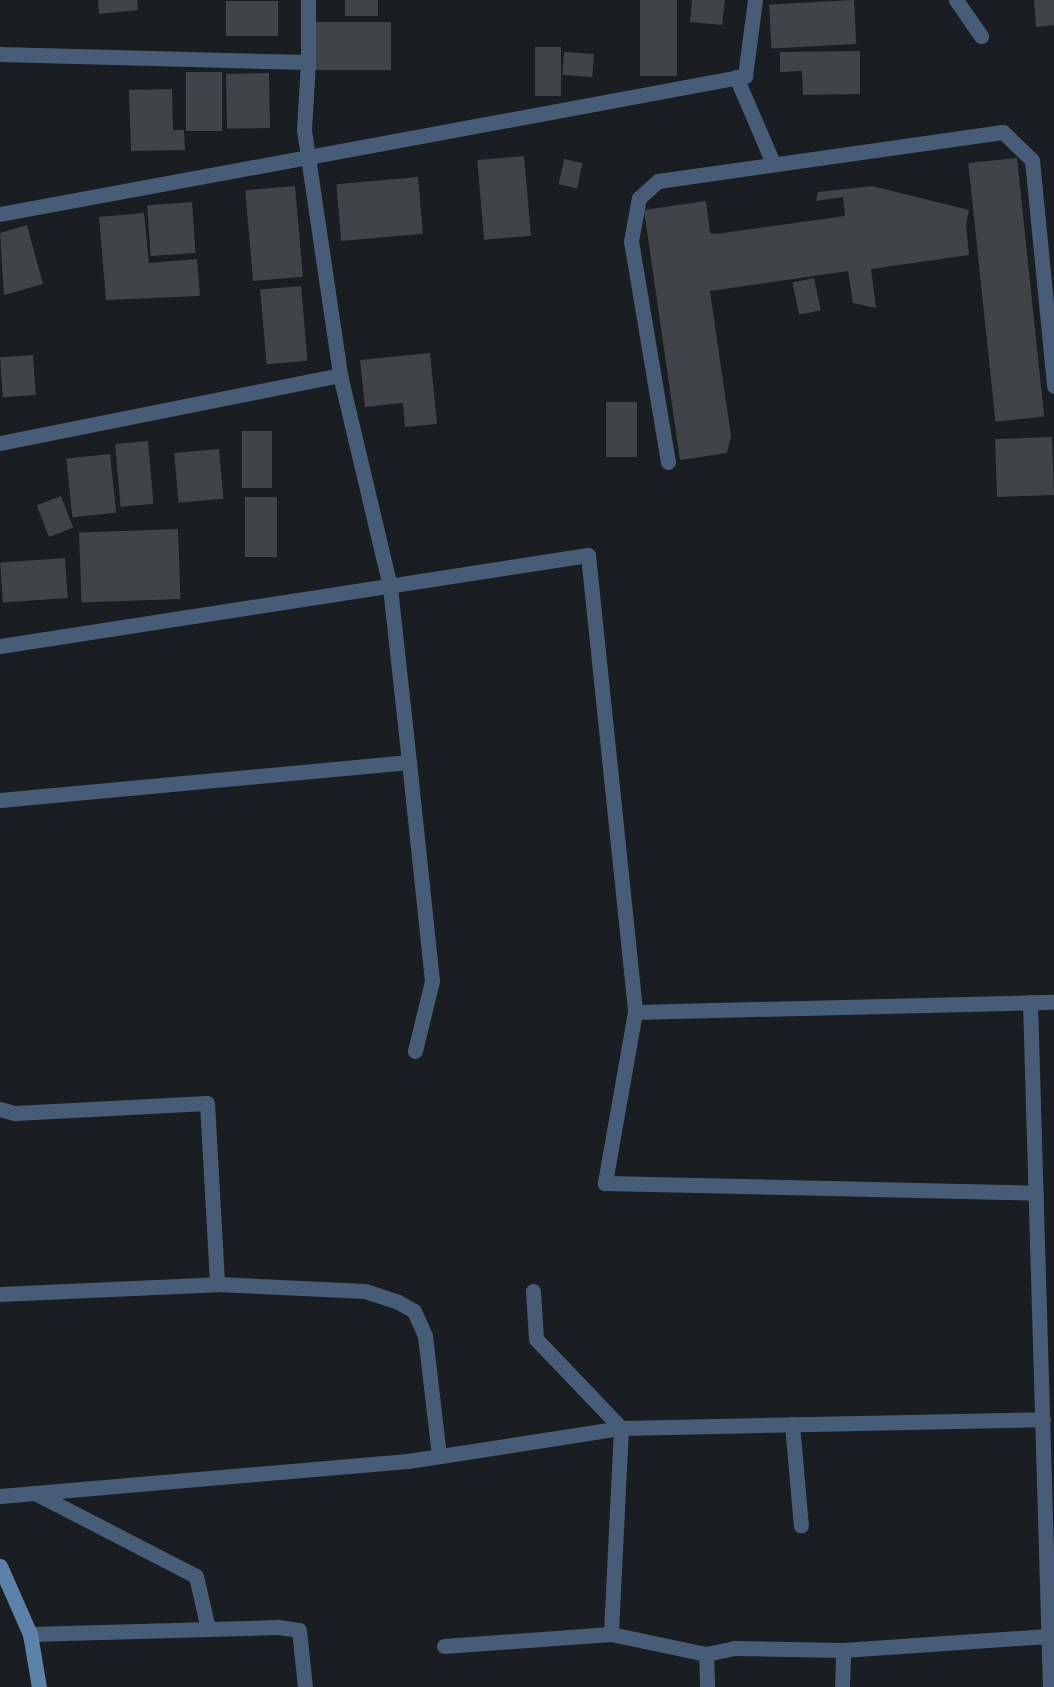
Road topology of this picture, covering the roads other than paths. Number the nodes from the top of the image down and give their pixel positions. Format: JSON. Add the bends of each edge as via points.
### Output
{"nodes":[{"id":1,"x":308,"y":0,"type":"edge"},
{"id":2,"x":755,"y":0,"type":"edge"},
{"id":3,"x":956,"y":0,"type":"edge"},
{"id":4,"x":981,"y":36,"type":"dead end"},
{"id":5,"x":0,"y":54,"type":"edge"},
{"id":6,"x":308,"y":62,"type":"junction"},
{"id":7,"x":736,"y":77,"type":"junction"},
{"id":8,"x":310,"y":157,"type":"junction"},
{"id":9,"x":773,"y":163,"type":"junction"},
{"id":10,"x":0,"y":214,"type":"edge"},
{"id":11,"x":340,"y":375,"type":"junction"},
{"id":12,"x":1054,"y":386,"type":"edge"},
{"id":13,"x":0,"y":443,"type":"edge"},
{"id":14,"x":668,"y":462,"type":"dead end"},
{"id":15,"x":390,"y":587,"type":"junction"},
{"id":16,"x":0,"y":646,"type":"edge"},
{"id":17,"x":409,"y":762,"type":"junction"},
{"id":18,"x":0,"y":800,"type":"edge"},
{"id":19,"x":1030,"y":1002,"type":"junction"},
{"id":20,"x":1054,"y":1002,"type":"edge"},
{"id":21,"x":635,"y":1012,"type":"junction"},
{"id":22,"x":416,"y":1052,"type":"dead end"},
{"id":23,"x":0,"y":1109,"type":"edge"},
{"id":24,"x":1036,"y":1193,"type":"junction"},
{"id":25,"x":217,"y":1284,"type":"junction"},
{"id":26,"x":533,"y":1291,"type":"dead end"},
{"id":27,"x":0,"y":1294,"type":"edge"},
{"id":28,"x":1042,"y":1419,"type":"junction"},
{"id":29,"x":792,"y":1424,"type":"junction"},
{"id":30,"x":621,"y":1428,"type":"junction"},
{"id":31,"x":439,"y":1456,"type":"junction"},
{"id":32,"x":1049,"y":1471,"type":"edge"},
{"id":33,"x":35,"y":1493,"type":"junction"},
{"id":34,"x":0,"y":1496,"type":"edge"},
{"id":35,"x":801,"y":1526,"type":"dead end"},
{"id":36,"x":0,"y":1566,"type":"edge"},
{"id":37,"x":208,"y":1629,"type":"junction"},
{"id":38,"x":30,"y":1634,"type":"junction"},
{"id":39,"x":611,"y":1634,"type":"junction"},
{"id":40,"x":1049,"y":1636,"type":"junction"},
{"id":41,"x":444,"y":1646,"type":"dead end"},
{"id":42,"x":843,"y":1650,"type":"junction"},
{"id":43,"x":706,"y":1654,"type":"junction"},
{"id":44,"x":39,"y":1687,"type":"edge"},
{"id":45,"x":306,"y":1687,"type":"edge"},
{"id":46,"x":707,"y":1687,"type":"edge"},
{"id":47,"x":842,"y":1687,"type":"edge"},
{"id":48,"x":1050,"y":1687,"type":"edge"}],
"edges":[{"from":1,"to":6,"type":"street"},
{"from":2,"to":7,"type":"street","via":[[745,76]]},
{"from":3,"to":4,"type":"street"},
{"from":5,"to":6,"type":"street"},
{"from":6,"to":8,"type":"street","via":[[304,130]]},
{"from":7,"to":8,"type":"street"},
{"from":7,"to":9,"type":"street"},
{"from":8,"to":10,"type":"street"},
{"from":8,"to":11,"type":"street"},
{"from":9,"to":12,"type":"street","via":[[1003,132],[1032,160]]},
{"from":9,"to":14,"type":"street","via":[[658,180],[639,198],[631,241]]},
{"from":11,"to":13,"type":"street"},
{"from":11,"to":15,"type":"street"},
{"from":15,"to":16,"type":"street"},
{"from":15,"to":17,"type":"street"},
{"from":15,"to":21,"type":"street","via":[[588,555]]},
{"from":17,"to":18,"type":"street"},
{"from":17,"to":22,"type":"street","via":[[432,981]]},
{"from":19,"to":20,"type":"street"},
{"from":19,"to":21,"type":"street"},
{"from":19,"to":24,"type":"street"},
{"from":21,"to":24,"type":"street","via":[[605,1183]]},
{"from":23,"to":25,"type":"street","via":[[15,1113],[207,1103]]},
{"from":24,"to":28,"type":"street"},
{"from":25,"to":27,"type":"street"},
{"from":25,"to":31,"type":"street","via":[[365,1291],[414,1311],[425,1336]]},
{"from":26,"to":30,"type":"street","via":[[536,1339]]},
{"from":28,"to":29,"type":"street"},
{"from":28,"to":32,"type":"street"},
{"from":29,"to":30,"type":"street"},
{"from":29,"to":35,"type":"street"},
{"from":30,"to":31,"type":"street"},
{"from":30,"to":39,"type":"street"},
{"from":31,"to":33,"type":"street"},
{"from":32,"to":40,"type":"street"},
{"from":33,"to":34,"type":"street"},
{"from":33,"to":37,"type":"street","via":[[196,1576]]},
{"from":36,"to":38,"type":"main road"},
{"from":37,"to":38,"type":"street"},
{"from":37,"to":45,"type":"street","via":[[298,1630]]},
{"from":38,"to":44,"type":"main road"},
{"from":39,"to":41,"type":"street"},
{"from":39,"to":43,"type":"street"},
{"from":40,"to":42,"type":"street"},
{"from":40,"to":48,"type":"street"},
{"from":42,"to":43,"type":"street","via":[[734,1648]]},
{"from":42,"to":47,"type":"street"},
{"from":43,"to":46,"type":"street"}]}
